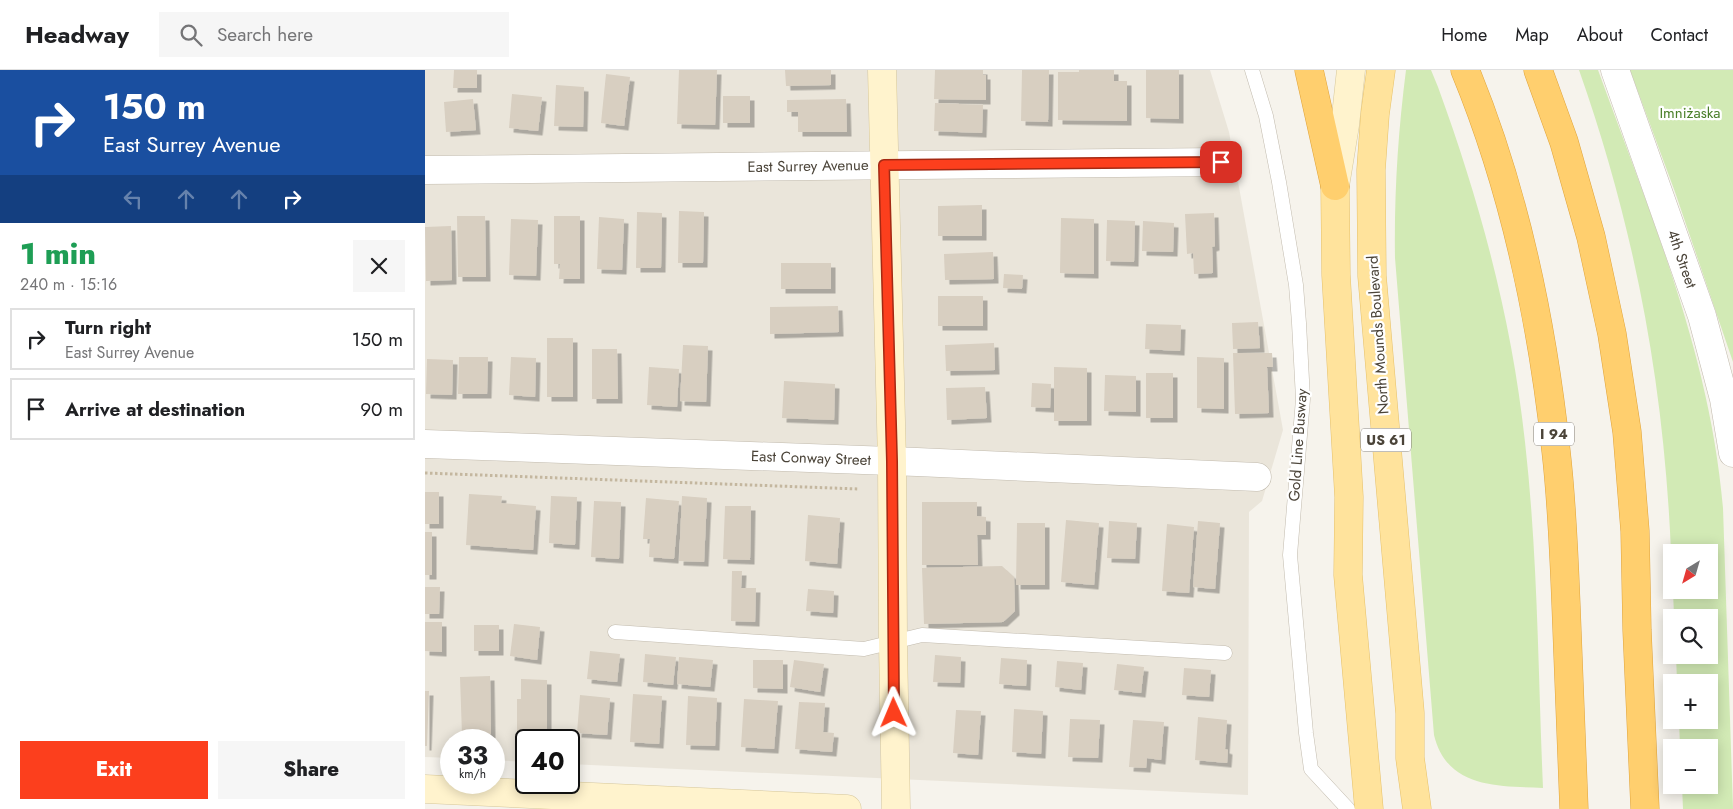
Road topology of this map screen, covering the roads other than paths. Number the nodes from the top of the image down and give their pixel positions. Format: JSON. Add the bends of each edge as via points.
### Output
{"nodes":[{"id":1,"x":882,"y":70,"type":"edge"},
{"id":2,"x":1252,"y":70,"type":"edge"},
{"id":3,"x":1309,"y":70,"type":"edge"},
{"id":4,"x":1351,"y":70,"type":"edge"},
{"id":5,"x":1381,"y":70,"type":"edge"},
{"id":6,"x":1465,"y":70,"type":"edge"},
{"id":7,"x":1538,"y":70,"type":"edge"},
{"id":8,"x":1615,"y":70,"type":"edge"},
{"id":9,"x":1221,"y":162,"type":"dead end"},
{"id":10,"x":884,"y":165,"type":"junction"},
{"id":11,"x":425,"y":170,"type":"edge"},
{"id":12,"x":1335,"y":186,"type":"junction"},
{"id":13,"x":425,"y":444,"type":"edge"},
{"id":14,"x":1733,"y":453,"type":"edge"},
{"id":15,"x":892,"y":461,"type":"junction"},
{"id":16,"x":1257,"y":478,"type":"dead end"},
{"id":17,"x":615,"y":632,"type":"dead end"},
{"id":18,"x":893,"y":642,"type":"junction"},
{"id":19,"x":1225,"y":653,"type":"dead end"},
{"id":20,"x":425,"y":789,"type":"edge"},
{"id":21,"x":698,"y":806,"type":"edge"},
{"id":22,"x":847,"y":809,"type":"edge"},
{"id":23,"x":896,"y":809,"type":"edge"},
{"id":24,"x":1348,"y":809,"type":"edge"},
{"id":25,"x":1369,"y":809,"type":"edge"},
{"id":26,"x":1417,"y":809,"type":"edge"},
{"id":27,"x":1574,"y":809,"type":"edge"},
{"id":28,"x":1645,"y":809,"type":"edge"}],
"edges":[{"from":1,"to":10,"type":"street"},
{"from":2,"to":24,"type":"lane","name":"Gold Line Busway","via":[[1266,116],[1279,182],[1299,323],[1303,399],[1290,555],[1307,742],[1311,770]]},
{"from":3,"to":12,"type":"highway","number":"US 61"},
{"from":4,"to":12,"type":"street"},
{"from":5,"to":26,"type":"main road","name":"North Mounds Boulevard","number":"US 61","via":[[1371,170],[1373,276],[1410,713],[1410,758]]},
{"from":6,"to":27,"type":"highway","number":"I 94","via":[[1504,182],[1522,250],[1548,392],[1562,515]]},
{"from":7,"to":28,"type":"highway","via":[[1564,142],[1591,237],[1612,334],[1627,432],[1635,531]]},
{"from":8,"to":14,"type":"street","name":"4th Street","via":[[1702,316],[1724,399]]},
{"from":9,"to":10,"type":"street","name":"East Surrey Avenue"},
{"from":10,"to":11,"type":"street","name":"East Surrey Avenue"},
{"from":10,"to":15,"type":"street"},
{"from":12,"to":25,"type":"main road","number":"US 61","via":[[1336,275],[1349,496],[1349,575]]},
{"from":13,"to":15,"type":"street","name":"East Conway Street"},
{"from":15,"to":16,"type":"street","name":"East Conway Street"},
{"from":15,"to":18,"type":"street"},
{"from":17,"to":18,"type":"lane","via":[[865,649]]},
{"from":18,"to":19,"type":"lane","via":[[922,635]]},
{"from":18,"to":23,"type":"street"},
{"from":20,"to":21,"type":"street"},
{"from":21,"to":22,"type":"street"}]}
